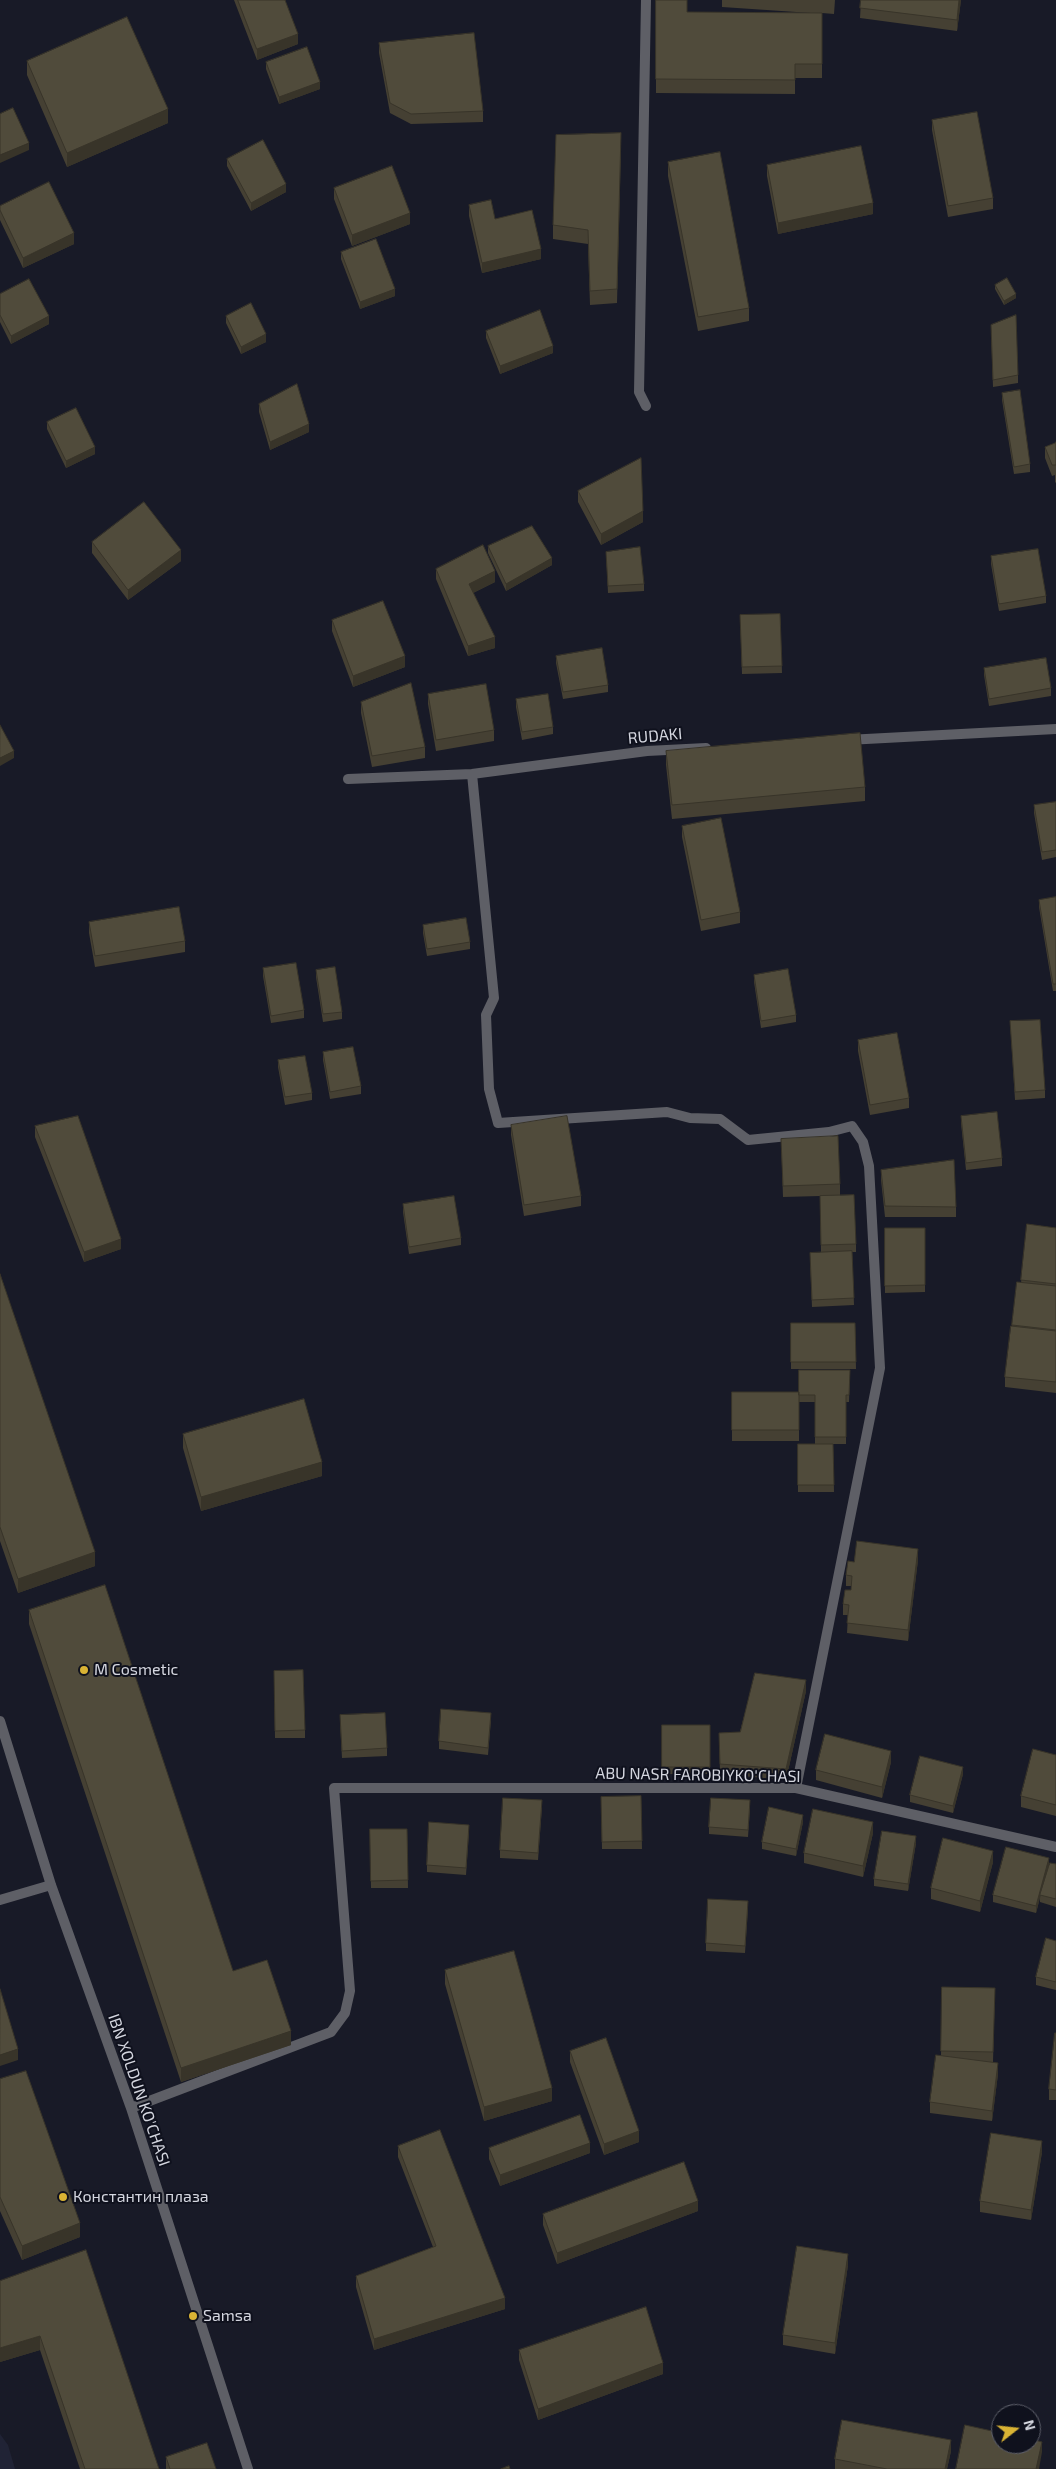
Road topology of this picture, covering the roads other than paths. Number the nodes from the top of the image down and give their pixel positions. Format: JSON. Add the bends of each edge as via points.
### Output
{"nodes":[{"id":1,"x":646,"y":0,"type":"edge"},
{"id":2,"x":646,"y":406,"type":"dead end"},
{"id":3,"x":1056,"y":729,"type":"edge"},
{"id":4,"x":837,"y":741,"type":"edge"},
{"id":5,"x":717,"y":747,"type":"edge"},
{"id":6,"x":472,"y":774,"type":"junction"},
{"id":7,"x":348,"y":779,"type":"dead end"},
{"id":8,"x":0,"y":1721,"type":"edge"},
{"id":9,"x":796,"y":1788,"type":"junction"},
{"id":10,"x":1056,"y":1846,"type":"edge"},
{"id":11,"x":51,"y":1885,"type":"junction"},
{"id":12,"x":0,"y":1900,"type":"edge"},
{"id":13,"x":131,"y":2108,"type":"junction"},
{"id":14,"x":248,"y":2469,"type":"edge"}],
"edges":[{"from":1,"to":2,"type":"street","via":[[639,392]]},
{"from":3,"to":4,"type":"street"},
{"from":5,"to":6,"type":"street","name":"RUDAKI","via":[[647,751]]},
{"from":6,"to":7,"type":"street","name":"RUDAKI"},
{"from":6,"to":9,"type":"street","via":[[494,998],[486,1015],[489,1089],[498,1123],[667,1112],[690,1118],[720,1119],[748,1140],[830,1132],[852,1126],[863,1142],[869,1166],[880,1368]]},
{"from":8,"to":11,"type":"street","name":"IBN XOLDUN KO'CHASI"},
{"from":9,"to":10,"type":"street","name":"ABU NASR FAROBIYKO'CHASI"},
{"from":9,"to":13,"type":"street","name":"ABU NASR FAROBIYKO'CHASI","via":[[334,1788],[350,1991],[345,2013],[331,2032]]},
{"from":11,"to":12,"type":"street"},
{"from":11,"to":13,"type":"street","name":"IBN XOLDUN KO'CHASI"},
{"from":13,"to":14,"type":"street","name":"IBN XOLDUN KO'CHASI"}]}
